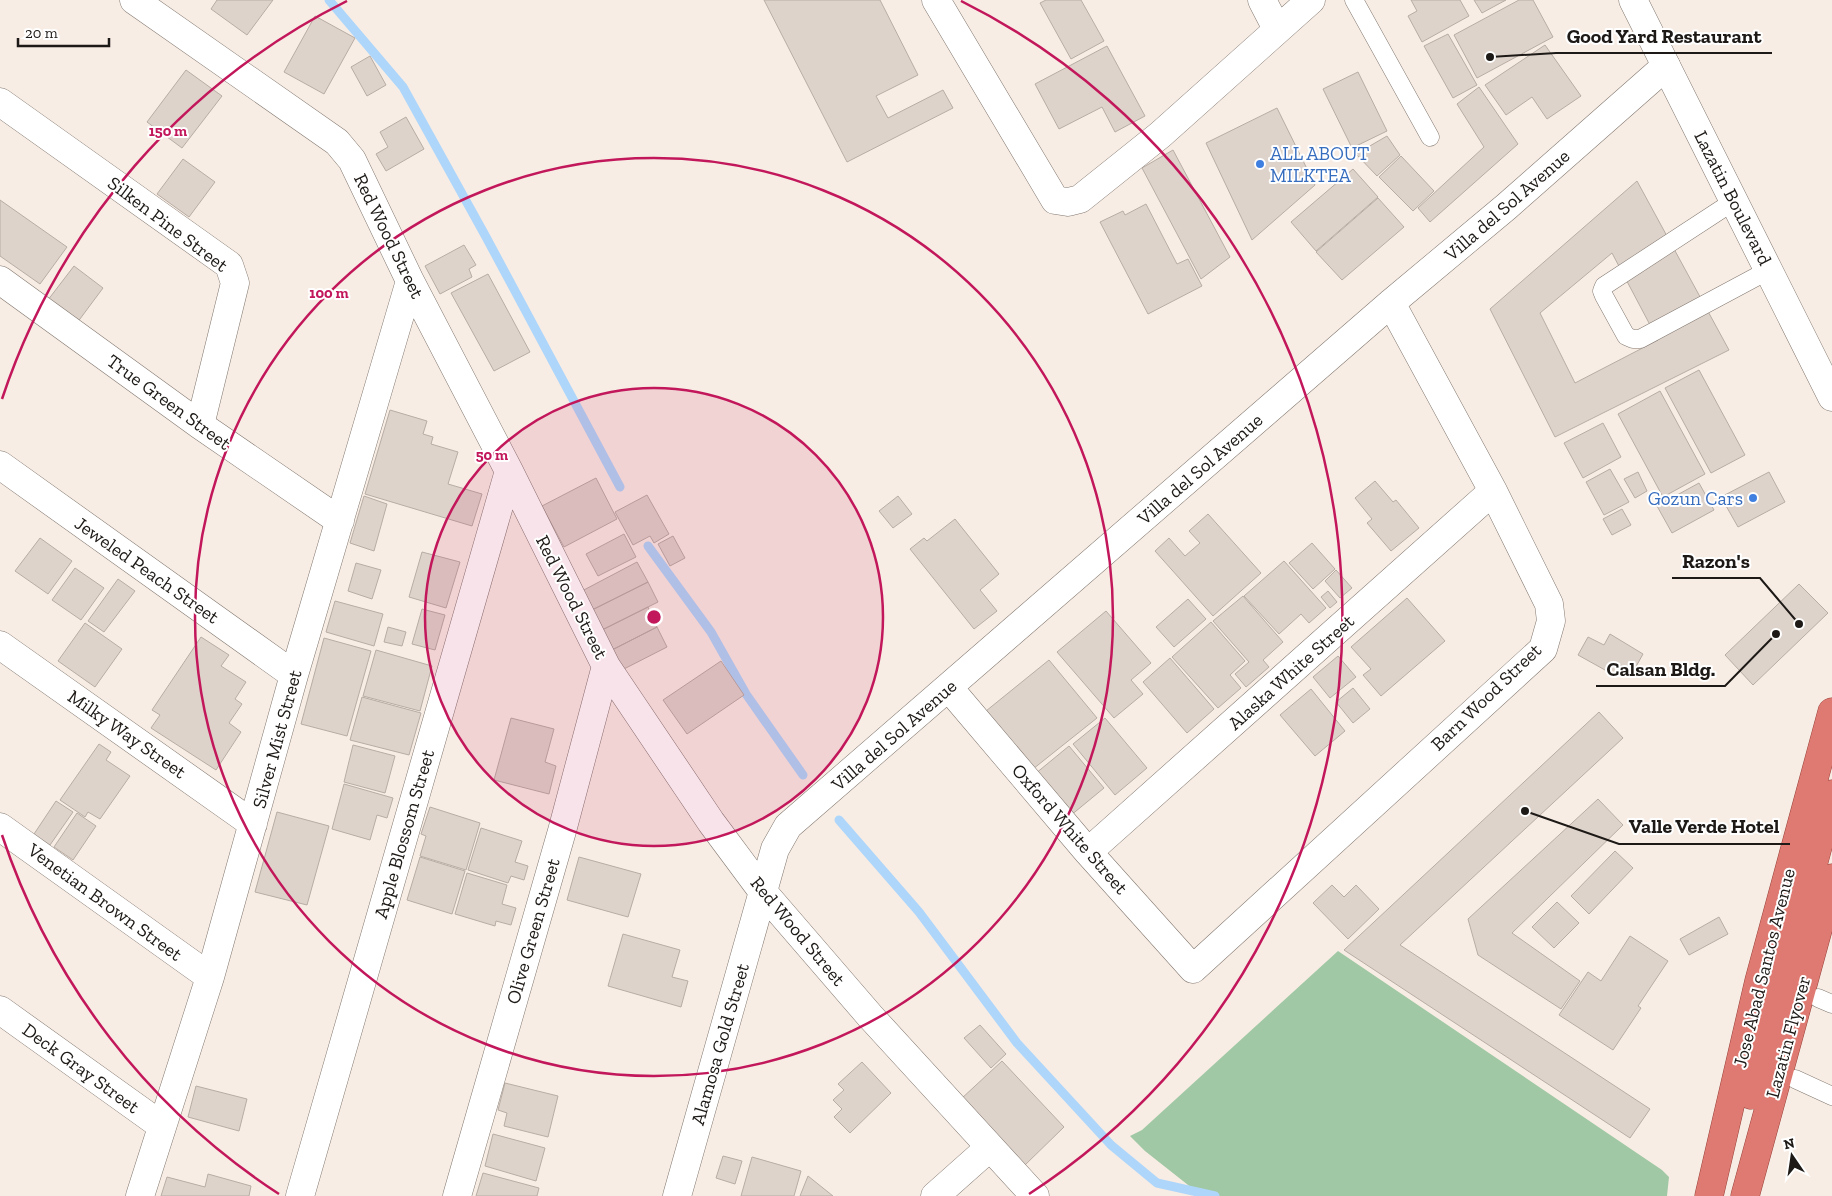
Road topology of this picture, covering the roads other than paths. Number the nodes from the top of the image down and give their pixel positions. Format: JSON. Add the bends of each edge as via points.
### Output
{"nodes":[{"id":1,"x":134,"y":0,"type":"edge"},
{"id":2,"x":936,"y":0,"type":"edge"},
{"id":3,"x":1262,"y":0,"type":"edge"},
{"id":4,"x":1311,"y":0,"type":"edge"},
{"id":5,"x":1354,"y":0,"type":"edge"},
{"id":6,"x":1633,"y":0,"type":"edge"},
{"id":7,"x":1277,"y":29,"type":"junction"},
{"id":8,"x":1666,"y":66,"type":"junction"},
{"id":9,"x":0,"y":102,"type":"edge"},
{"id":10,"x":1430,"y":137,"type":"dead end"},
{"id":11,"x":1734,"y":200,"type":"junction"},
{"id":12,"x":1768,"y":270,"type":"junction"},
{"id":13,"x":0,"y":280,"type":"edge"},
{"id":14,"x":410,"y":281,"type":"junction"},
{"id":15,"x":1391,"y":303,"type":"junction"},
{"id":16,"x":1832,"y":397,"type":"edge"},
{"id":17,"x":200,"y":425,"type":"junction"},
{"id":18,"x":0,"y":465,"type":"edge"},
{"id":19,"x":509,"y":471,"type":"junction"},
{"id":20,"x":1492,"y":491,"type":"junction"},
{"id":21,"x":340,"y":521,"type":"junction"},
{"id":22,"x":0,"y":645,"type":"edge"},
{"id":23,"x":606,"y":666,"type":"junction"},
{"id":24,"x":294,"y":675,"type":"junction"},
{"id":25,"x":949,"y":688,"type":"junction"},
{"id":26,"x":1832,"y":712,"type":"edge"},
{"id":27,"x":1832,"y":794,"type":"edge"},
{"id":28,"x":254,"y":824,"type":"junction"},
{"id":29,"x":0,"y":827,"type":"edge"},
{"id":30,"x":1088,"y":852,"type":"junction"},
{"id":31,"x":1832,"y":878,"type":"edge"},
{"id":32,"x":763,"y":892,"type":"junction"},
{"id":33,"x":1832,"y":944,"type":"edge"},
{"id":34,"x":1193,"y":968,"type":"joint"},
{"id":35,"x":210,"y":977,"type":"junction"},
{"id":36,"x":1825,"y":1001,"type":"edge"},
{"id":37,"x":0,"y":1010,"type":"edge"},
{"id":38,"x":1795,"y":1080,"type":"junction"},
{"id":39,"x":1832,"y":1096,"type":"edge"},
{"id":40,"x":162,"y":1126,"type":"junction"},
{"id":41,"x":989,"y":1148,"type":"junction"},
{"id":42,"x":140,"y":1196,"type":"edge"},
{"id":43,"x":300,"y":1196,"type":"edge"},
{"id":44,"x":458,"y":1196,"type":"edge"},
{"id":45,"x":677,"y":1196,"type":"edge"},
{"id":46,"x":935,"y":1196,"type":"edge"},
{"id":47,"x":1035,"y":1196,"type":"edge"},
{"id":48,"x":1708,"y":1196,"type":"edge"},
{"id":49,"x":1724,"y":1196,"type":"edge"},
{"id":50,"x":1745,"y":1196,"type":"edge"},
{"id":51,"x":1759,"y":1196,"type":"edge"}],
"edges":[{"from":1,"to":14,"type":"street","name":"Red Wood Street","via":[[337,142],[352,160]]},
{"from":2,"to":7,"type":"street","via":[[1056,200],[1068,202],[1080,199],[1160,135]]},
{"from":3,"to":7,"type":"street"},
{"from":4,"to":7,"type":"street"},
{"from":5,"to":10,"type":"lane"},
{"from":6,"to":8,"type":"street","name":"Lazatin Boulevard"},
{"from":8,"to":11,"type":"street","name":"Lazatin Boulevard"},
{"from":8,"to":15,"type":"street","name":"Villa del Sol Avenue"},
{"from":9,"to":17,"type":"street","name":"Silken Pine Street","via":[[229,265],[235,283]]},
{"from":11,"to":12,"type":"street","name":"Lazatin Boulevard"},
{"from":11,"to":12,"type":"lane","via":[[1604,286],[1604,296],[1626,336],[1640,339]]},
{"from":12,"to":16,"type":"street","name":"Lazatin Boulevard"},
{"from":13,"to":17,"type":"street","name":"True Green Street"},
{"from":14,"to":19,"type":"street","name":"Red Wood Street"},
{"from":14,"to":21,"type":"street","name":"Silver Mist Street"},
{"from":15,"to":20,"type":"street","name":"Barn Wood Street"},
{"from":15,"to":25,"type":"street","name":"Villa del Sol Avenue"},
{"from":17,"to":21,"type":"street","name":"True Green Street"},
{"from":18,"to":24,"type":"street","name":"Jeweled Peach Street"},
{"from":19,"to":23,"type":"street","name":"Red Wood Street"},
{"from":19,"to":43,"type":"street","name":"Apple Blossom Street"},
{"from":20,"to":30,"type":"street","name":"Alaska White Street"},
{"from":20,"to":34,"type":"street","name":"Barn Wood Street","via":[[1548,604],[1552,621],[1543,649]]},
{"from":21,"to":24,"type":"street","name":"Silver Mist Street"},
{"from":22,"to":28,"type":"street","name":"Milky Way Street"},
{"from":23,"to":32,"type":"street","name":"Red Wood Street","via":[[711,822]]},
{"from":23,"to":44,"type":"street","name":"Olive Green Street"},
{"from":24,"to":28,"type":"street","name":"Silver Mist Street"},
{"from":25,"to":30,"type":"street","name":"Oxford White Street"},
{"from":25,"to":32,"type":"street","name":"Villa del Sol Avenue","via":[[788,826],[775,849]]},
{"from":26,"to":48,"type":"highway","name":"Jose Abad Santos Avenue","via":[[1759,980]]},
{"from":27,"to":49,"type":"highway","name":"Lazatin Flyover"},
{"from":28,"to":35,"type":"street","name":"Silver Mist Street"},
{"from":29,"to":35,"type":"street","name":"Venetian Brown Street"},
{"from":30,"to":34,"type":"street","name":"Oxford White Street"},
{"from":31,"to":50,"type":"highway","name":"Lazatin Flyover"},
{"from":32,"to":41,"type":"street","name":"Red Wood Street"},
{"from":32,"to":45,"type":"street","name":"Alamosa Gold Street"},
{"from":33,"to":36,"type":"highway"},
{"from":35,"to":40,"type":"street","name":"Silver Mist Street"},
{"from":36,"to":38,"type":"highway"},
{"from":37,"to":40,"type":"street","name":"Deck Gray Street"},
{"from":38,"to":39,"type":"lane"},
{"from":38,"to":51,"type":"highway"},
{"from":40,"to":42,"type":"street","name":"Silver Mist Street"},
{"from":41,"to":46,"type":"street"},
{"from":41,"to":47,"type":"street","name":"Red Wood Street"}]}
